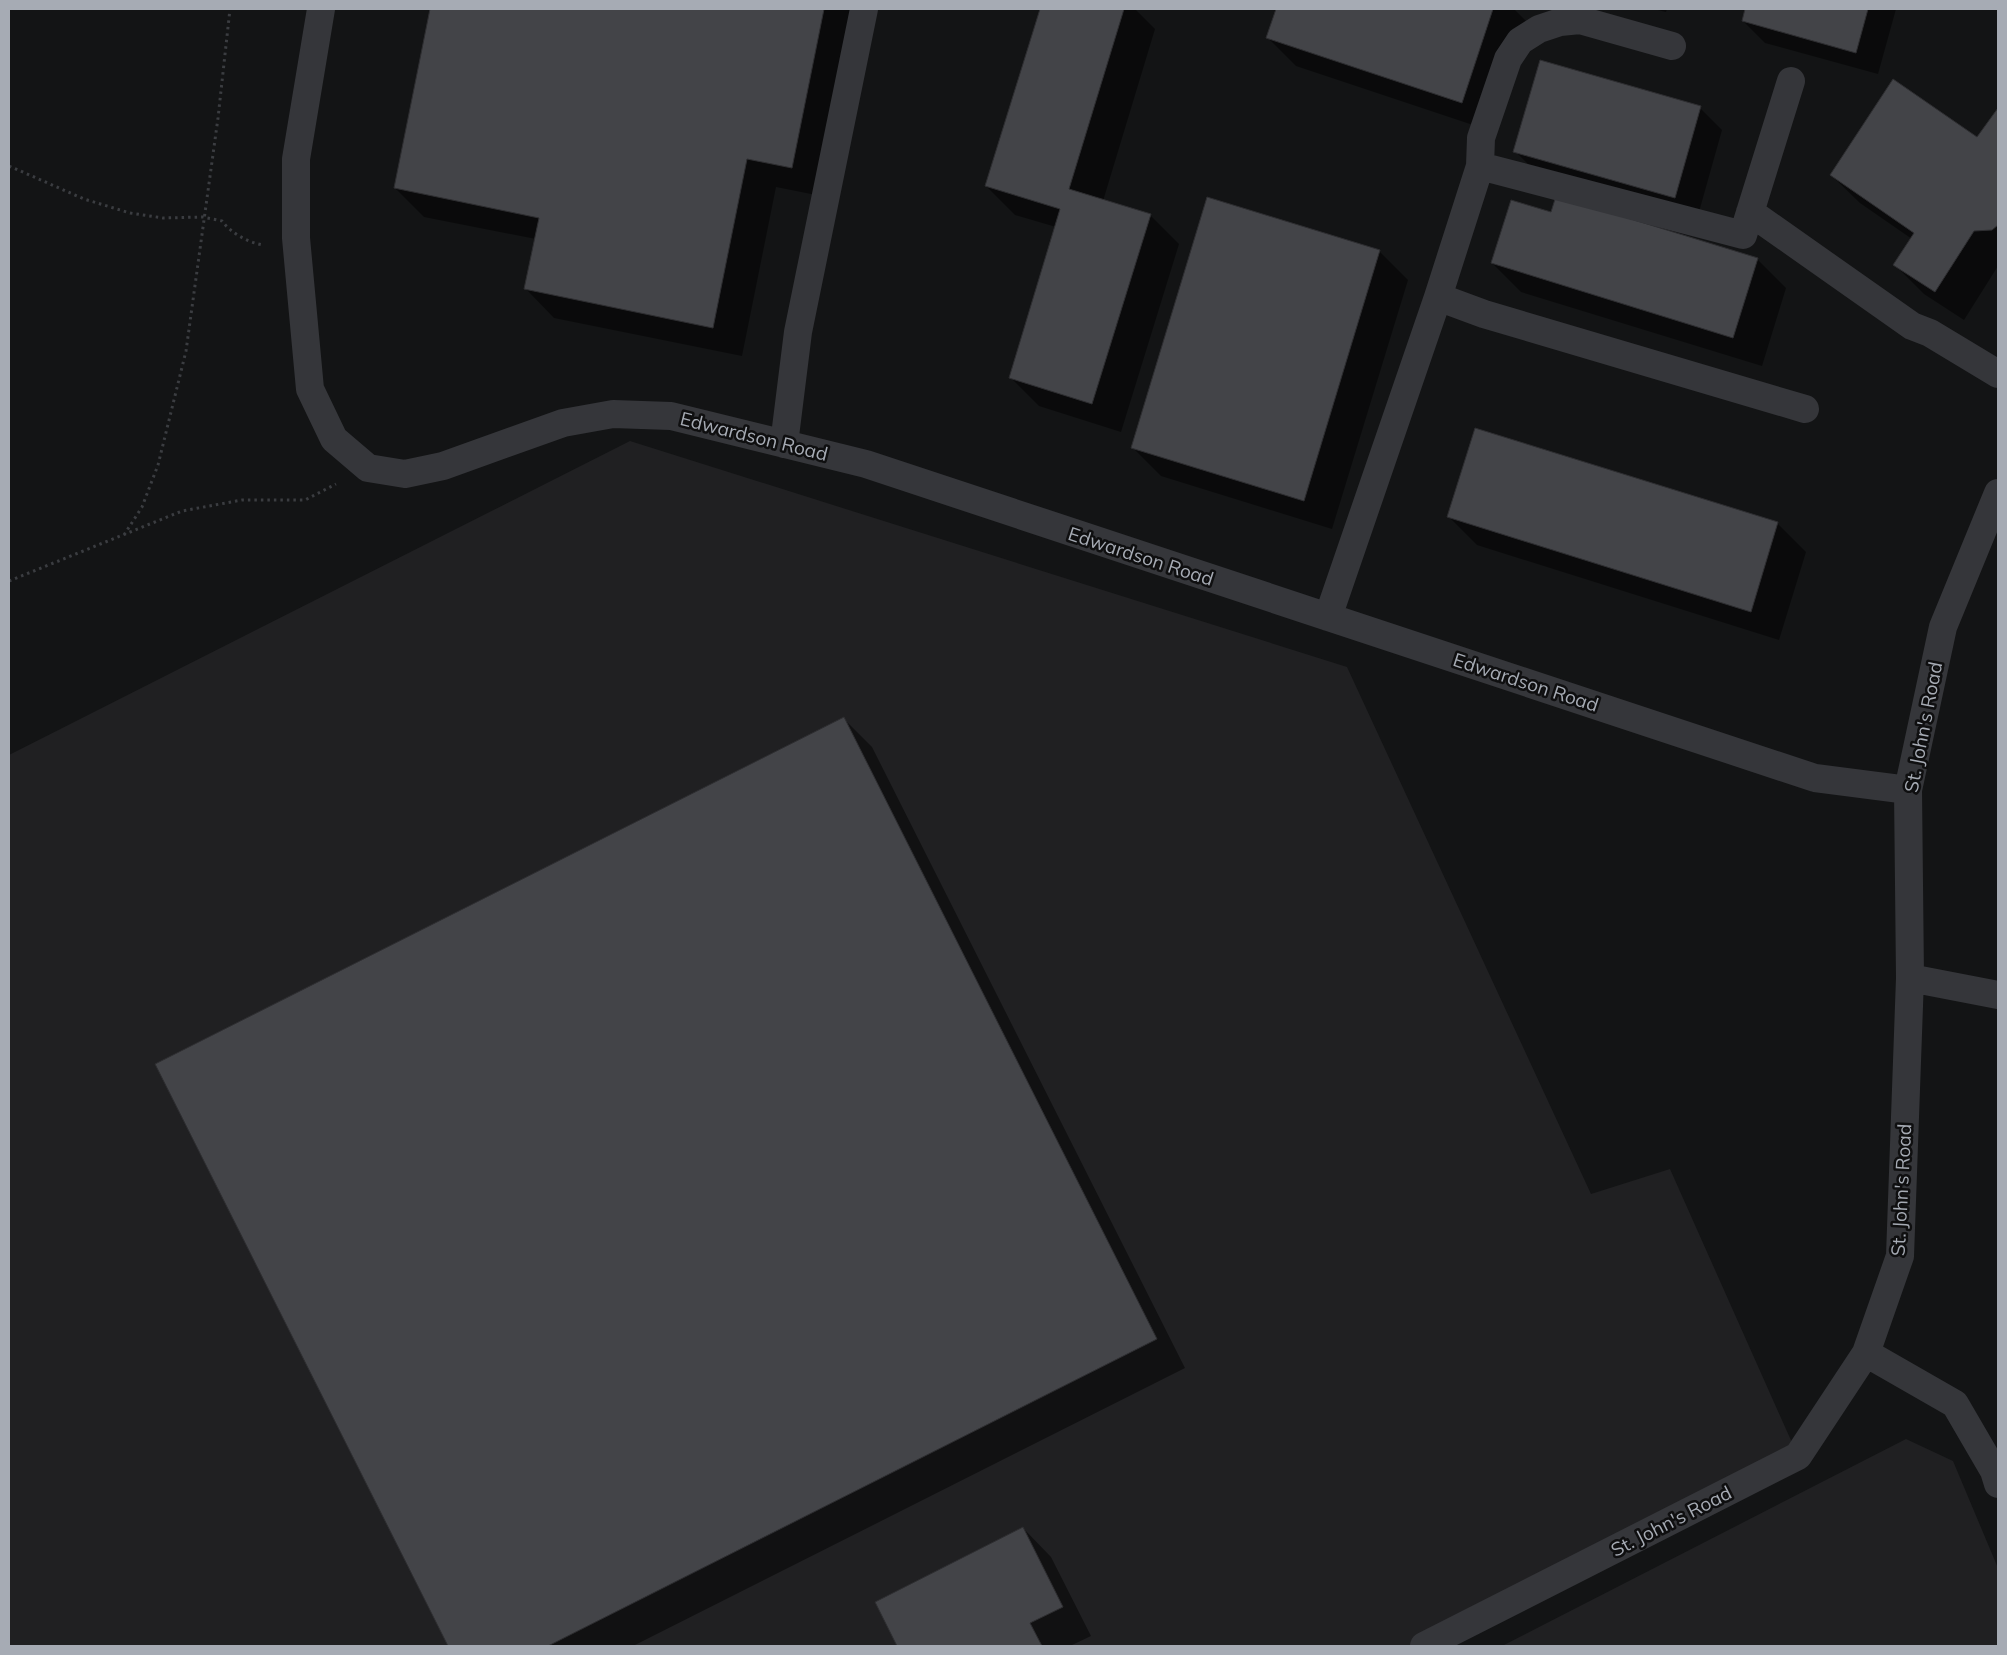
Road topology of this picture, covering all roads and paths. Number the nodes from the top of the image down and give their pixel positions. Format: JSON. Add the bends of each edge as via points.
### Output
{"nodes":[{"id":1,"x":230,"y":9,"type":"edge"},
{"id":2,"x":321,"y":9,"type":"edge"},
{"id":3,"x":864,"y":9,"type":"edge"},
{"id":4,"x":1672,"y":46,"type":"dead end"},
{"id":5,"x":1791,"y":81,"type":"dead end"},
{"id":6,"x":9,"y":166,"type":"edge"},
{"id":7,"x":1480,"y":166,"type":"junction"},
{"id":8,"x":1750,"y":212,"type":"junction"},
{"id":9,"x":203,"y":217,"type":"junction"},
{"id":10,"x":297,"y":253,"type":"junction"},
{"id":11,"x":1438,"y":297,"type":"junction"},
{"id":12,"x":1998,"y":374,"type":"edge"},
{"id":13,"x":1805,"y":409,"type":"dead end"},
{"id":14,"x":784,"y":444,"type":"junction"},
{"id":15,"x":368,"y":468,"type":"junction"},
{"id":16,"x":1998,"y":493,"type":"edge"},
{"id":17,"x":124,"y":535,"type":"junction"},
{"id":18,"x":9,"y":581,"type":"edge"},
{"id":19,"x":1328,"y":617,"type":"junction"},
{"id":20,"x":1908,"y":790,"type":"junction"},
{"id":21,"x":1910,"y":978,"type":"junction"},
{"id":22,"x":1998,"y":995,"type":"edge"},
{"id":23,"x":1866,"y":1353,"type":"junction"},
{"id":24,"x":1998,"y":1484,"type":"edge"},
{"id":25,"x":1424,"y":1646,"type":"edge"}],
"edges":[{"from":1,"to":9,"type":"path"},
{"from":2,"to":10,"type":"street","via":[[296,158]]},
{"from":3,"to":14,"type":"street","via":[[798,332]]},
{"from":4,"to":7,"type":"street","via":[[1580,20],[1560,22],[1520,41],[1508,59],[1481,138]]},
{"from":5,"to":8,"type":"street"},
{"from":6,"to":9,"type":"path","via":[[84,199],[130,213],[164,218]]},
{"from":7,"to":8,"type":"street","via":[[1743,235]]},
{"from":7,"to":11,"type":"street"},
{"from":8,"to":12,"type":"street","via":[[1912,326],[1930,333]]},
{"from":9,"to":10,"type":"path","via":[[222,221],[229,230],[255,244]]},
{"from":9,"to":17,"type":"path","via":[[186,351],[158,465],[142,507]]},
{"from":10,"to":15,"type":"street","via":[[310,390],[334,438]]},
{"from":11,"to":13,"type":"street"},
{"from":11,"to":19,"type":"street"},
{"from":14,"to":15,"type":"street","name":"Edwardson Road","via":[[671,416],[613,414],[563,423],[443,466],[405,474]]},
{"from":14,"to":19,"type":"street","name":"Edwardson Road","via":[[866,464]]},
{"from":15,"to":17,"type":"path","via":[[305,500],[242,500],[182,511]]},
{"from":16,"to":20,"type":"street","name":"St. John's Road","via":[[1943,627]]},
{"from":17,"to":18,"type":"path"},
{"from":19,"to":20,"type":"street","name":"Edwardson Road","via":[[1815,778]]},
{"from":20,"to":21,"type":"street","name":"St. John's Road"},
{"from":21,"to":22,"type":"street"},
{"from":21,"to":23,"type":"street","name":"St. John's Road","via":[[1900,1256]]},
{"from":23,"to":24,"type":"street","via":[[1955,1404],[1994,1471]]},
{"from":23,"to":25,"type":"street","name":"St. John's Road","via":[[1798,1456]]}]}
